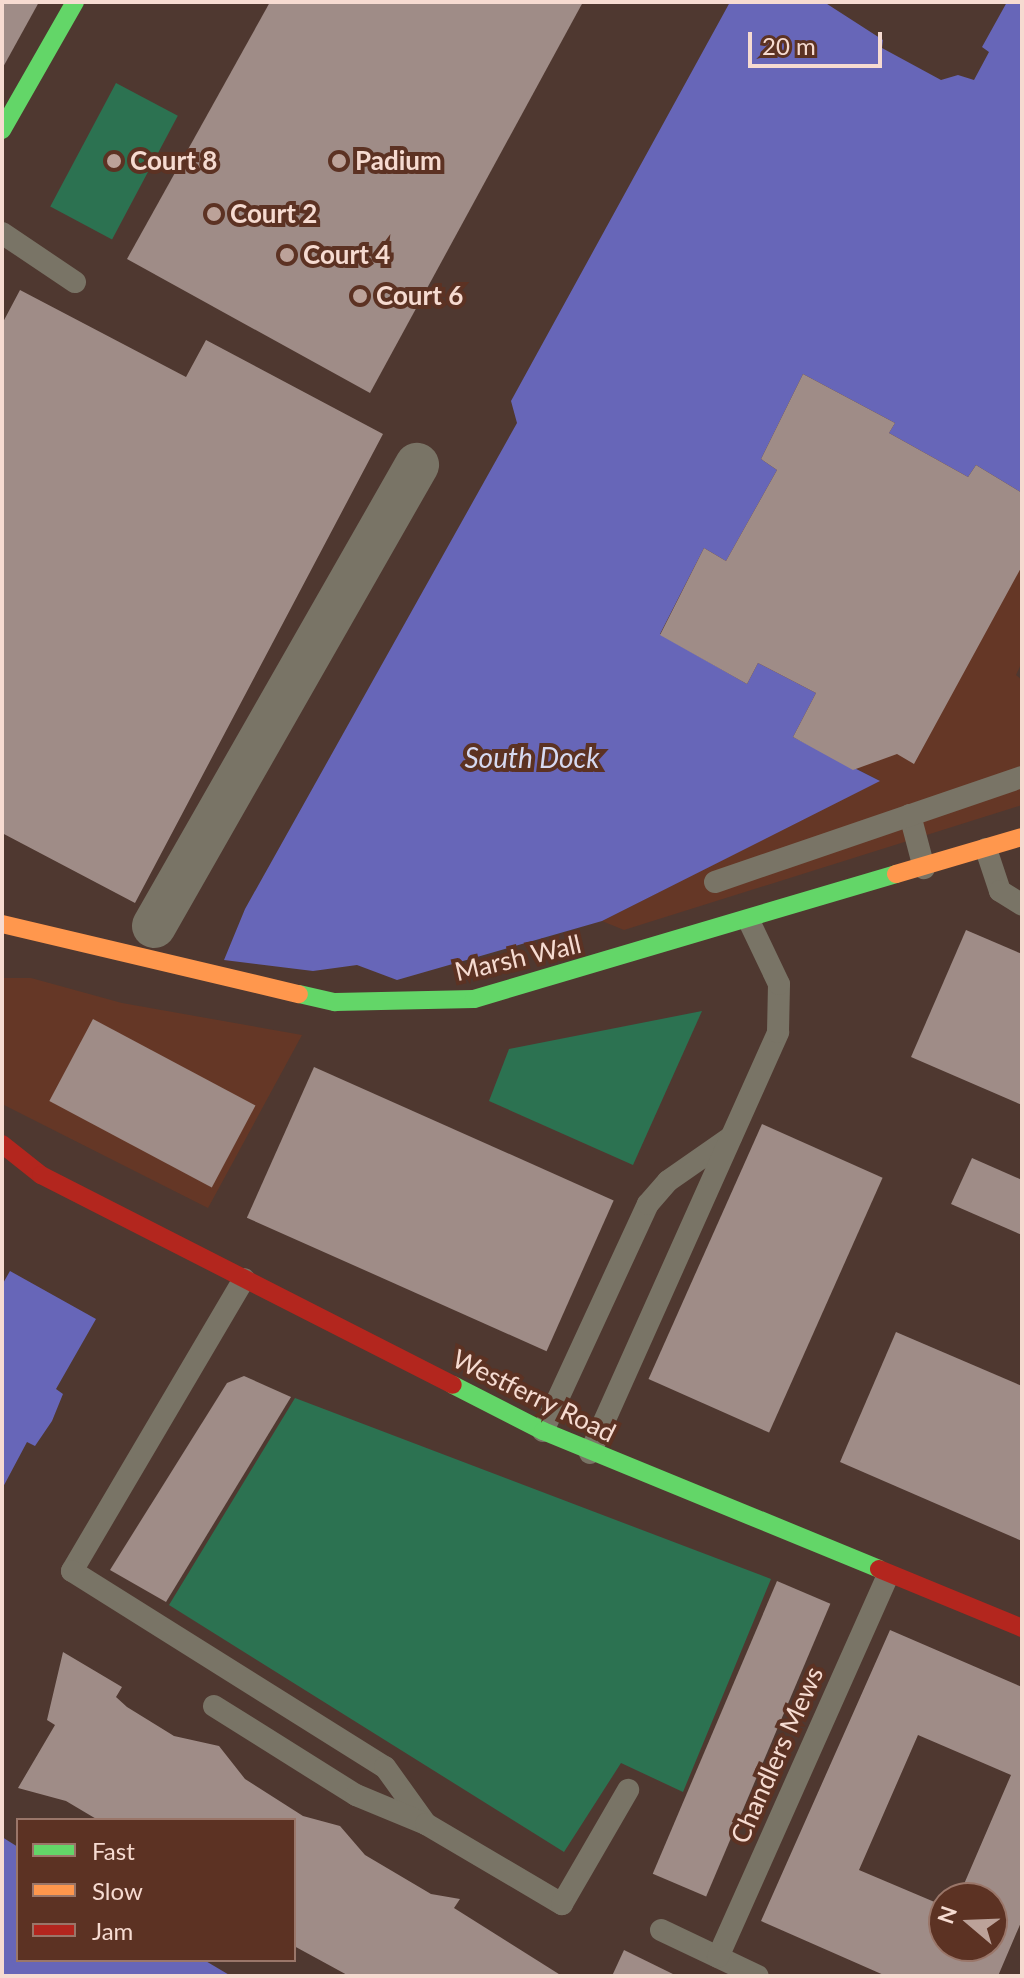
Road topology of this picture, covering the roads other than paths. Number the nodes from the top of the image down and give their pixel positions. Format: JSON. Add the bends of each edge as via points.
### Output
{"nodes":[{"id":1,"x":75,"y":2,"type":"edge"},
{"id":2,"x":2,"y":130,"type":"edge"},
{"id":3,"x":2,"y":233,"type":"edge"},
{"id":4,"x":75,"y":282,"type":"dead end"},
{"id":5,"x":417,"y":465,"type":"dead end"},
{"id":6,"x":1022,"y":777,"type":"edge"},
{"id":7,"x":910,"y":815,"type":"junction"},
{"id":8,"x":1022,"y":837,"type":"edge"},
{"id":9,"x":986,"y":849,"type":"junction"},
{"id":10,"x":924,"y":868,"type":"junction"},
{"id":11,"x":715,"y":882,"type":"dead end"},
{"id":12,"x":1022,"y":905,"type":"edge"},
{"id":13,"x":749,"y":921,"type":"junction"},
{"id":14,"x":154,"y":926,"type":"dead end"},
{"id":15,"x":6,"y":929,"type":"edge"},
{"id":16,"x":732,"y":1136,"type":"junction"},
{"id":17,"x":2,"y":1144,"type":"edge"},
{"id":18,"x":5,"y":1174,"type":"dead end"},
{"id":19,"x":41,"y":1175,"type":"junction"},
{"id":20,"x":244,"y":1279,"type":"junction"},
{"id":21,"x":543,"y":1431,"type":"junction"},
{"id":22,"x":590,"y":1453,"type":"junction"},
{"id":23,"x":887,"y":1577,"type":"junction"},
{"id":24,"x":1022,"y":1628,"type":"edge"},
{"id":25,"x":214,"y":1706,"type":"dead end"},
{"id":26,"x":628,"y":1790,"type":"dead end"},
{"id":27,"x":426,"y":1824,"type":"junction"},
{"id":28,"x":661,"y":1930,"type":"dead end"},
{"id":29,"x":718,"y":1957,"type":"junction"},
{"id":30,"x":758,"y":1976,"type":"edge"}],
"edges":[{"from":1,"to":2,"type":"street"},
{"from":3,"to":4,"type":"lane"},
{"from":5,"to":14,"type":"street"},
{"from":6,"to":7,"type":"lane"},
{"from":7,"to":10,"type":"lane"},
{"from":7,"to":11,"type":"lane"},
{"from":8,"to":9,"type":"street","name":"Marsh Wall"},
{"from":9,"to":10,"type":"street","name":"Marsh Wall"},
{"from":9,"to":12,"type":"lane","via":[[1000,891]]},
{"from":10,"to":13,"type":"street","name":"Marsh Wall"},
{"from":13,"to":15,"type":"street","name":"Marsh Wall","via":[[474,999],[386,1005],[308,997]]},
{"from":13,"to":16,"type":"lane","via":[[779,984],[778,1032]]},
{"from":16,"to":21,"type":"lane","via":[[668,1181],[648,1204]]},
{"from":16,"to":22,"type":"lane"},
{"from":17,"to":19,"type":"street","name":"Westferry Road"},
{"from":18,"to":19,"type":"street","name":"Westferry Road"},
{"from":19,"to":20,"type":"street","name":"Westferry Road"},
{"from":20,"to":21,"type":"street","name":"Westferry Road"},
{"from":20,"to":27,"type":"lane","via":[[72,1571],[385,1767]]},
{"from":21,"to":22,"type":"street","name":"Westferry Road"},
{"from":22,"to":23,"type":"street","name":"Westferry Road"},
{"from":23,"to":24,"type":"street","name":"Westferry Road"},
{"from":23,"to":29,"type":"lane","name":"Chandlers Mews"},
{"from":25,"to":27,"type":"lane","via":[[356,1795]]},
{"from":26,"to":27,"type":"lane","via":[[562,1904]]},
{"from":28,"to":29,"type":"lane"},
{"from":29,"to":30,"type":"lane"}]}
